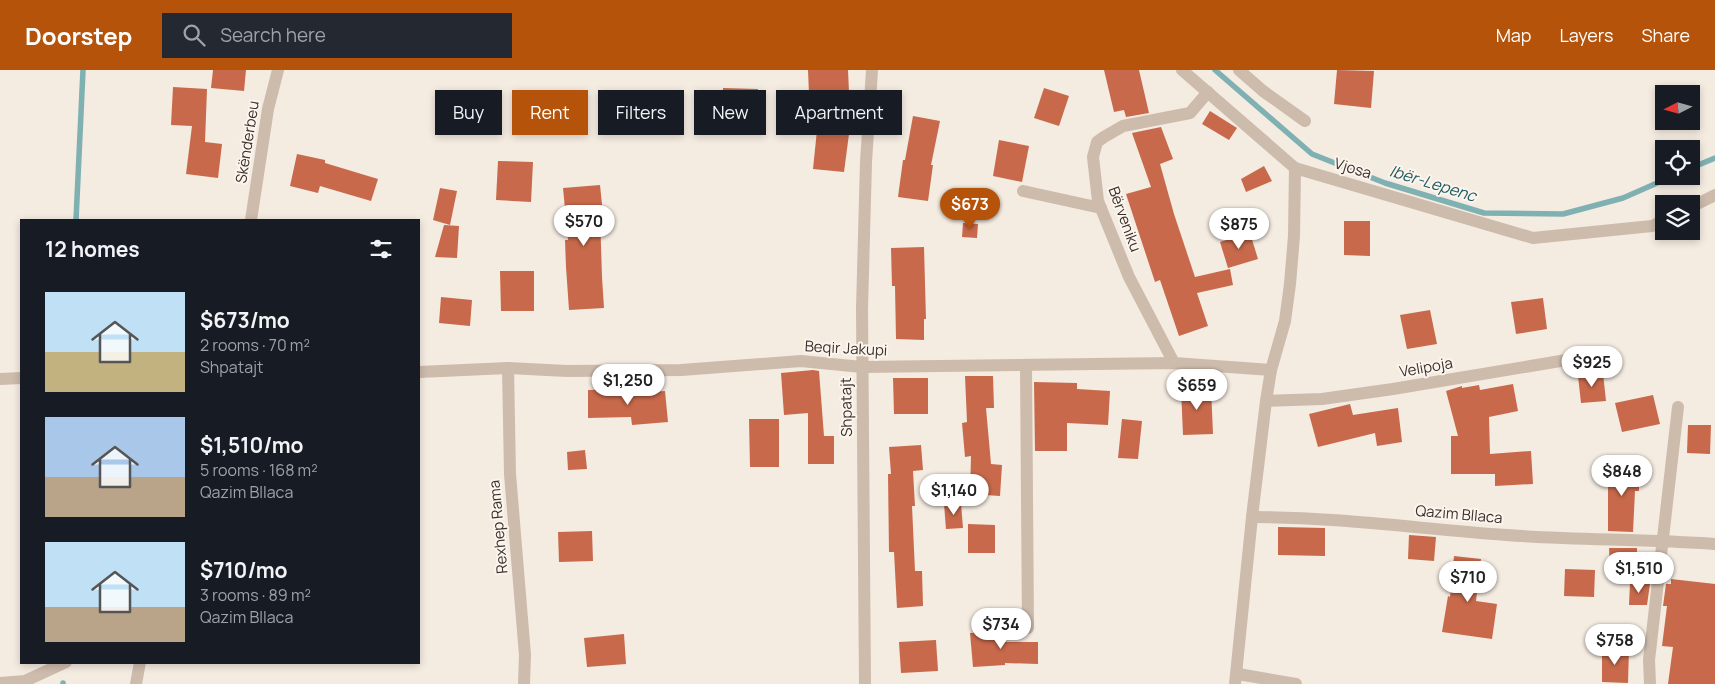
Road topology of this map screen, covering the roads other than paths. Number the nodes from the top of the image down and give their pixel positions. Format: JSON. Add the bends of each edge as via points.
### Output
{"nodes":[{"id":1,"x":278,"y":70,"type":"edge"},
{"id":2,"x":872,"y":70,"type":"edge"},
{"id":3,"x":1182,"y":70,"type":"edge"},
{"id":4,"x":1239,"y":70,"type":"edge"},
{"id":5,"x":1208,"y":92,"type":"junction"},
{"id":6,"x":1305,"y":121,"type":"dead end"},
{"id":7,"x":1295,"y":168,"type":"junction"},
{"id":8,"x":1023,"y":191,"type":"dead end"},
{"id":9,"x":1715,"y":195,"type":"edge"},
{"id":10,"x":1700,"y":202,"type":"edge"},
{"id":11,"x":1101,"y":208,"type":"junction"},
{"id":12,"x":251,"y":219,"type":"edge"},
{"id":13,"x":1655,"y":224,"type":"edge"},
{"id":14,"x":1590,"y":356,"type":"dead end"},
{"id":15,"x":1174,"y":363,"type":"junction"},
{"id":16,"x":1026,"y":365,"type":"junction"},
{"id":17,"x":862,"y":367,"type":"junction"},
{"id":18,"x":508,"y":368,"type":"junction"},
{"id":19,"x":1271,"y":370,"type":"junction"},
{"id":20,"x":420,"y":372,"type":"edge"},
{"id":21,"x":20,"y":378,"type":"edge"},
{"id":22,"x":0,"y":379,"type":"edge"},
{"id":23,"x":1266,"y":401,"type":"junction"},
{"id":24,"x":1678,"y":407,"type":"dead end"},
{"id":25,"x":1252,"y":516,"type":"junction"},
{"id":26,"x":1664,"y":540,"type":"junction"},
{"id":27,"x":1715,"y":544,"type":"edge"},
{"id":28,"x":1028,"y":628,"type":"dead end"},
{"id":29,"x":62,"y":664,"type":"edge"},
{"id":30,"x":140,"y":664,"type":"edge"},
{"id":31,"x":1237,"y":679,"type":"edge"},
{"id":32,"x":0,"y":683,"type":"edge"},
{"id":33,"x":136,"y":684,"type":"edge"},
{"id":34,"x":524,"y":684,"type":"edge"},
{"id":35,"x":865,"y":684,"type":"edge"},
{"id":36,"x":1296,"y":684,"type":"edge"},
{"id":37,"x":1650,"y":684,"type":"edge"}],
"edges":[{"from":1,"to":12,"type":"street","name":"Skënderbeu","via":[[268,109]]},
{"from":2,"to":17,"type":"street","name":"Shpatajt","via":[[866,162]]},
{"from":3,"to":5,"type":"street","name":"Vjosa"},
{"from":4,"to":6,"type":"street"},
{"from":5,"to":7,"type":"street","name":"Vjosa"},
{"from":5,"to":11,"type":"street","name":"Bërveniku","via":[[1190,113],[1123,126],[1097,142],[1093,157]]},
{"from":7,"to":13,"type":"street","name":"Vjosa","via":[[1533,238]]},
{"from":7,"to":19,"type":"street","via":[[1290,284],[1285,321]]},
{"from":8,"to":11,"type":"street"},
{"from":9,"to":10,"type":"street"},
{"from":11,"to":15,"type":"street","name":"Bërveniku","via":[[1129,277]]},
{"from":14,"to":23,"type":"street","name":"Velipoja","via":[[1366,393]]},
{"from":15,"to":16,"type":"street","name":"Beqir Jakupi"},
{"from":15,"to":19,"type":"street","name":"Beqir Jakupi"},
{"from":16,"to":17,"type":"street","name":"Beqir Jakupi"},
{"from":16,"to":28,"type":"street"},
{"from":17,"to":18,"type":"street","name":"Beqir Jakupi","via":[[801,361],[681,370]]},
{"from":17,"to":35,"type":"street","name":"Shpatajt"},
{"from":18,"to":20,"type":"street","name":"Beqir Jakupi"},
{"from":18,"to":34,"type":"street","name":"Rexhep Rama","via":[[510,474],[525,655]]},
{"from":19,"to":23,"type":"street"},
{"from":21,"to":22,"type":"street"},
{"from":23,"to":25,"type":"street"},
{"from":24,"to":26,"type":"street"},
{"from":25,"to":26,"type":"street","name":"Qazim Bllaca","via":[[1506,535]]},
{"from":25,"to":31,"type":"street"},
{"from":26,"to":27,"type":"street","name":"Qazim Bllaca"},
{"from":26,"to":37,"type":"street","via":[[1649,660]]},
{"from":29,"to":32,"type":"street","via":[[25,681]]},
{"from":30,"to":33,"type":"street"},
{"from":31,"to":36,"type":"street"}]}
